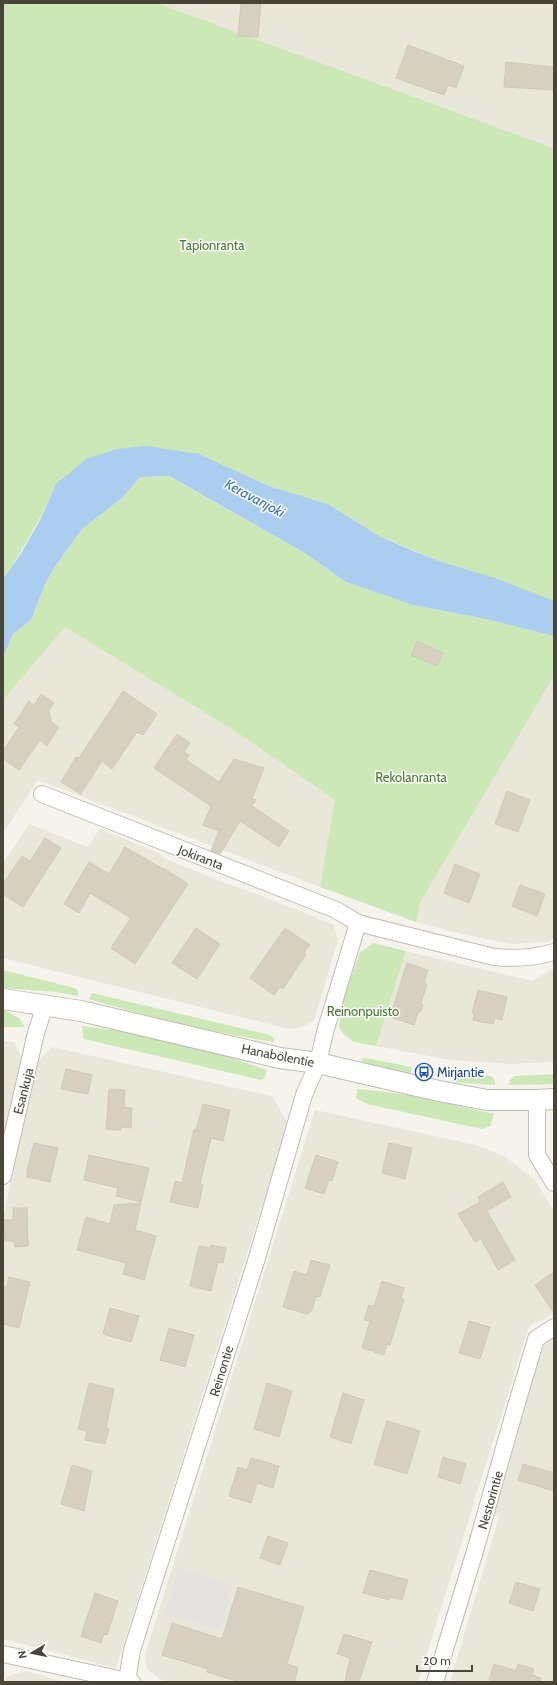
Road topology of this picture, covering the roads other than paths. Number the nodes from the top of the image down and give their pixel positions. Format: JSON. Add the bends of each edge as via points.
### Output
{"nodes":[{"id":1,"x":42,"y":794,"type":"dead end"},
{"id":2,"x":358,"y":923,"type":"junction"},
{"id":3,"x":554,"y":952,"type":"edge"},
{"id":4,"x":3,"y":1000,"type":"edge"},
{"id":5,"x":45,"y":1005,"type":"junction"},
{"id":6,"x":318,"y":1063,"type":"junction"},
{"id":7,"x":546,"y":1100,"type":"edge"},
{"id":8,"x":3,"y":1176,"type":"edge"},
{"id":9,"x":554,"y":1183,"type":"edge"},
{"id":10,"x":554,"y":1327,"type":"edge"},
{"id":11,"x":5,"y":1658,"type":"edge"},
{"id":12,"x":129,"y":1681,"type":"edge"},
{"id":13,"x":435,"y":1682,"type":"edge"}],
"edges":[{"from":1,"to":2,"type":"street","name":"Jokiranta","via":[[336,910]]},
{"from":2,"to":3,"type":"street","name":"Jokiranta","via":[[494,957],[515,959]]},
{"from":2,"to":6,"type":"street"},
{"from":4,"to":5,"type":"street","name":"Hanabölentie"},
{"from":5,"to":6,"type":"street","name":"Hanabölentie","via":[[280,1058]]},
{"from":5,"to":8,"type":"street","name":"Esankuja","via":[[36,1033]]},
{"from":6,"to":7,"type":"street","name":"Hanabölentie","via":[[487,1100]]},
{"from":6,"to":12,"type":"street","name":"Reinontie","via":[[304,1095],[257,1258],[132,1650]]},
{"from":7,"to":9,"type":"street","via":[[537,1155]]},
{"from":10,"to":13,"type":"street","name":"Nestorintie","via":[[536,1339]]},
{"from":11,"to":12,"type":"street"}]}
